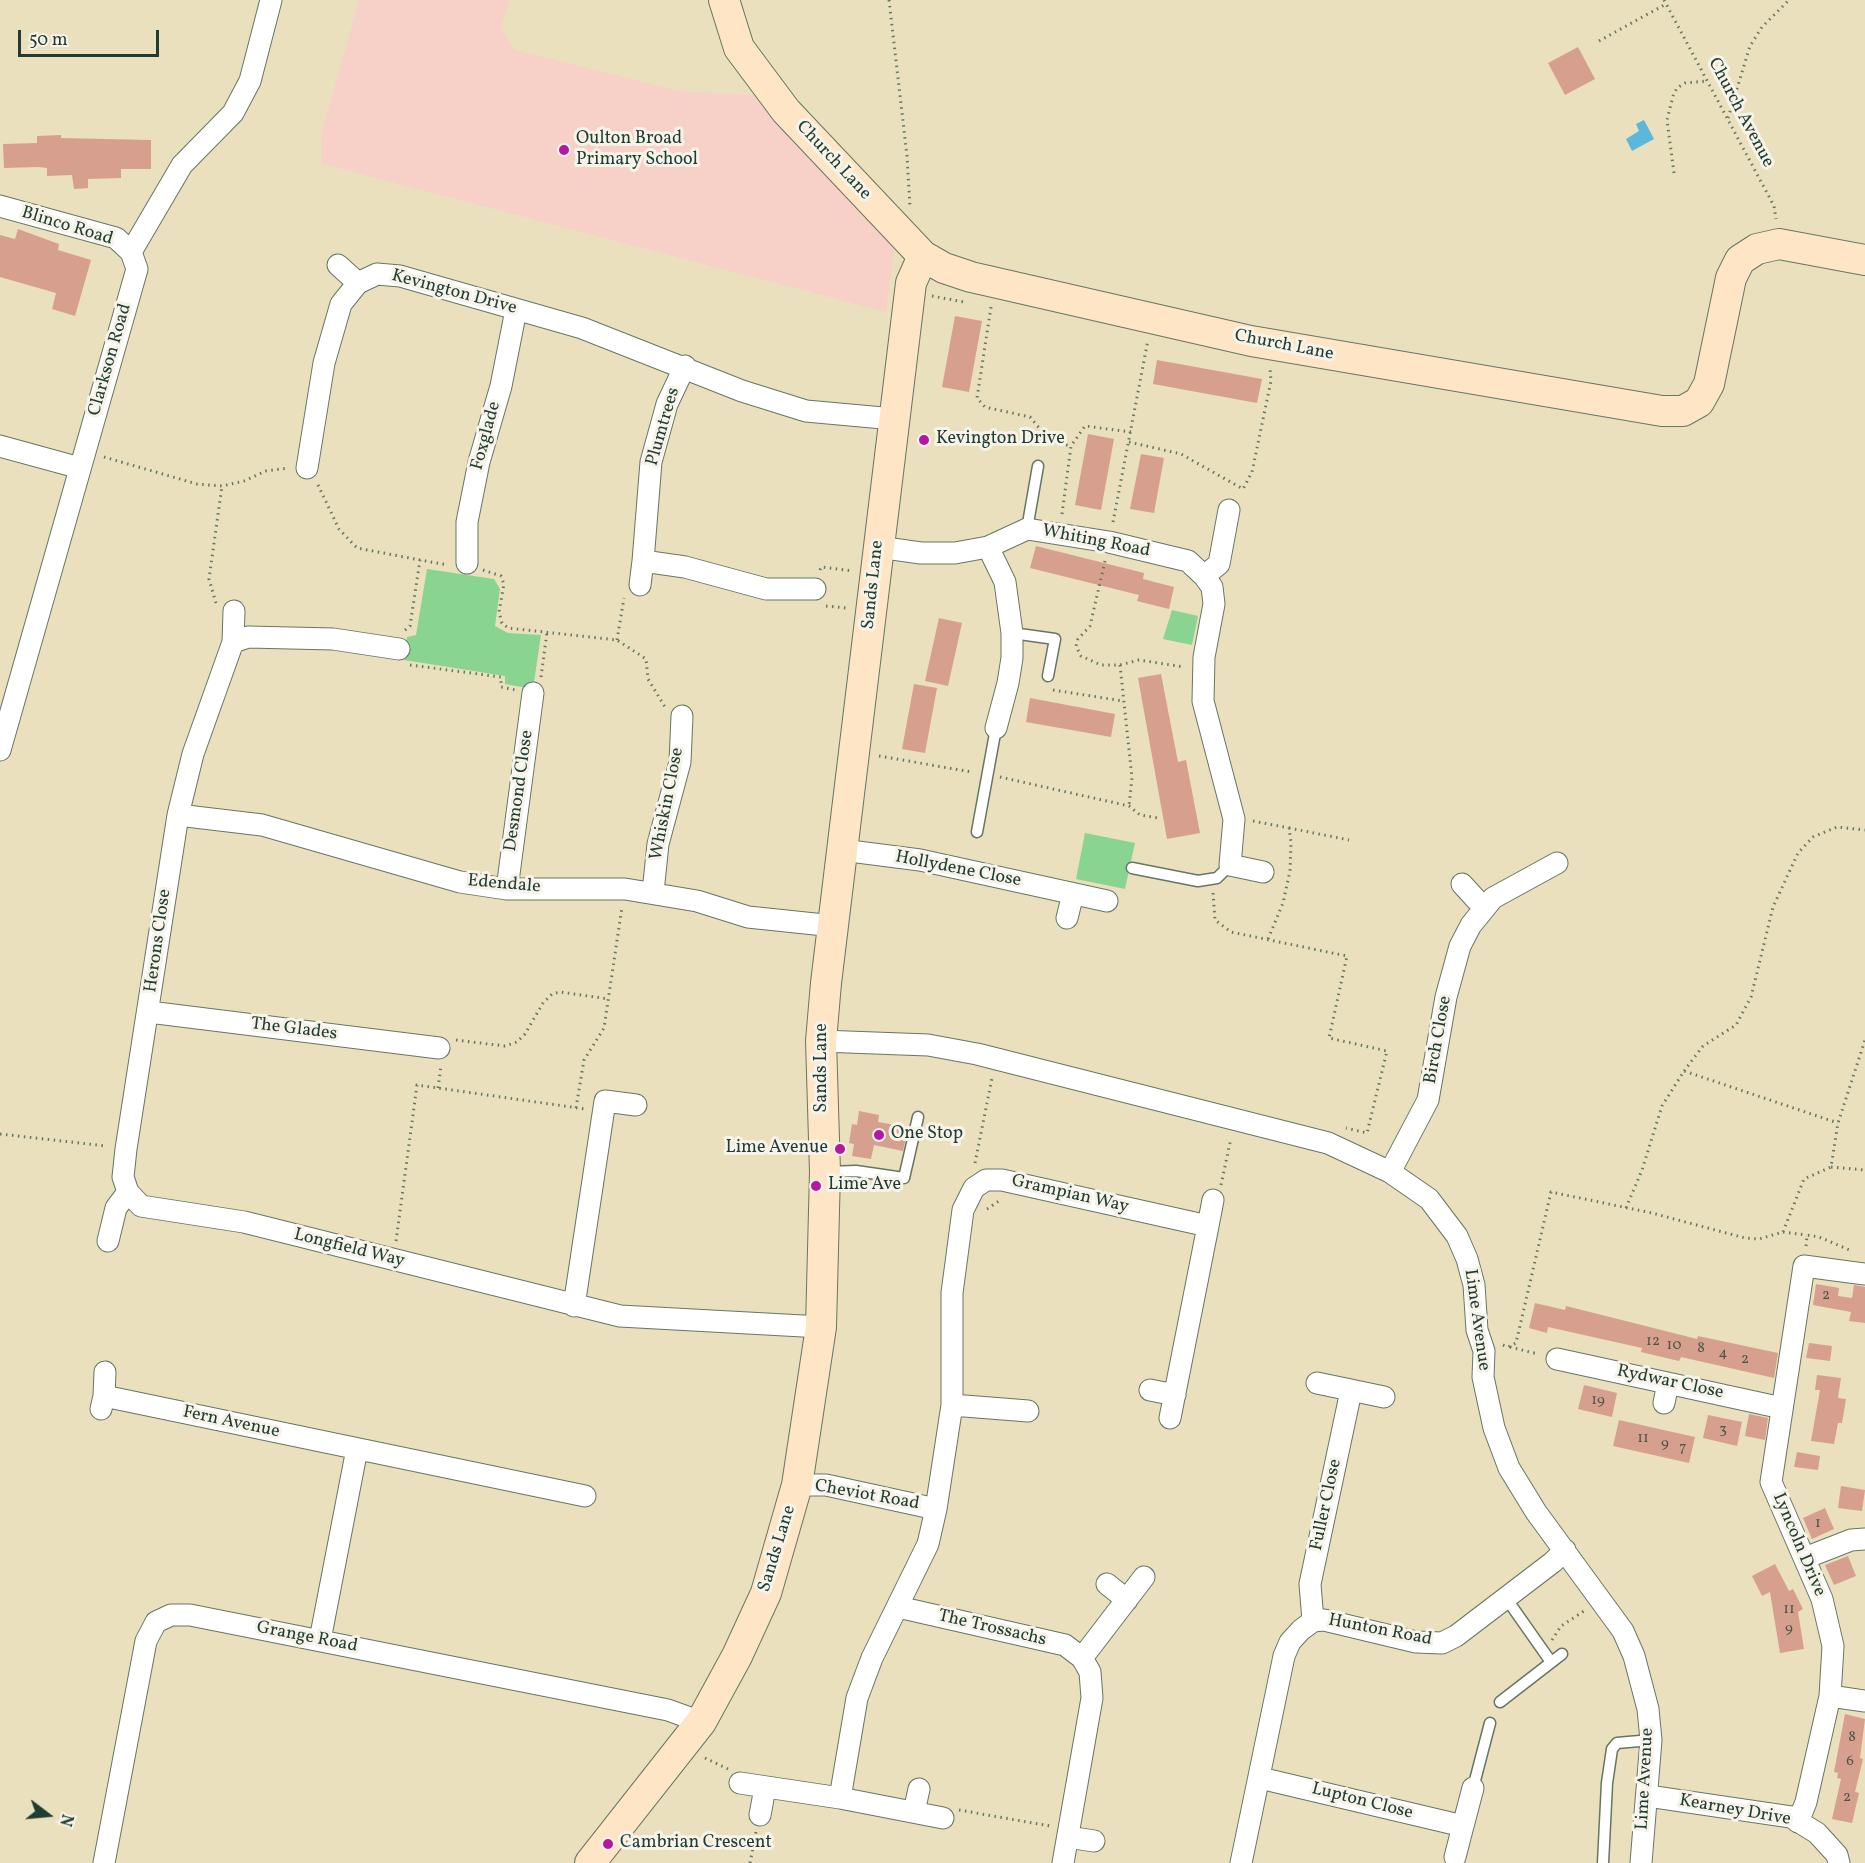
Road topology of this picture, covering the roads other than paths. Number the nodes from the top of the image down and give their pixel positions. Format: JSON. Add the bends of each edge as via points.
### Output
{"nodes":[{"id":1,"x":271,"y":0,"type":"edge"},
{"id":2,"x":724,"y":0,"type":"edge"},
{"id":3,"x":0,"y":207,"type":"edge"},
{"id":4,"x":917,"y":250,"type":"junction"},
{"id":5,"x":132,"y":252,"type":"junction"},
{"id":6,"x":1865,"y":260,"type":"edge"},
{"id":7,"x":338,"y":265,"type":"dead end"},
{"id":8,"x":358,"y":283,"type":"junction"},
{"id":9,"x":516,"y":310,"type":"junction"},
{"id":10,"x":684,"y":366,"type":"junction"},
{"id":11,"x":894,"y":419,"type":"junction"},
{"id":12,"x":0,"y":446,"type":"edge"},
{"id":13,"x":82,"y":460,"type":"junction"},
{"id":14,"x":1038,"y":466,"type":"dead end"},
{"id":15,"x":307,"y":468,"type":"road end"},
{"id":16,"x":1229,"y":510,"type":"dead end"},
{"id":17,"x":1026,"y":529,"type":"junction"},
{"id":18,"x":988,"y":547,"type":"junction"},
{"id":19,"x":877,"y":560,"type":"junction"},
{"id":20,"x":643,"y":561,"type":"junction"},
{"id":21,"x":467,"y":563,"type":"road end"},
{"id":22,"x":1204,"y":576,"type":"junction"},
{"id":23,"x":640,"y":585,"type":"road end"},
{"id":24,"x":815,"y":589,"type":"road end"},
{"id":25,"x":234,"y":611,"type":"road end"},
{"id":26,"x":1012,"y":633,"type":"junction"},
{"id":27,"x":232,"y":642,"type":"junction"},
{"id":28,"x":399,"y":649,"type":"road end"},
{"id":29,"x":1048,"y":676,"type":"dead end"},
{"id":30,"x":8,"y":687,"type":"edge"},
{"id":31,"x":533,"y":693,"type":"road end"},
{"id":32,"x":682,"y":716,"type":"road end"},
{"id":33,"x":996,"y":728,"type":"joint"},
{"id":34,"x":0,"y":750,"type":"edge"},
{"id":35,"x":178,"y":815,"type":"junction"},
{"id":36,"x":977,"y":832,"type":"dead end"},
{"id":37,"x":843,"y":850,"type":"junction"},
{"id":38,"x":1557,"y":863,"type":"dead end"},
{"id":39,"x":1132,"y":867,"type":"dead end"},
{"id":40,"x":1224,"y":872,"type":"junction"},
{"id":41,"x":1263,"y":872,"type":"dead end"},
{"id":42,"x":1462,"y":884,"type":"dead end"},
{"id":43,"x":507,"y":889,"type":"junction"},
{"id":44,"x":653,"y":892,"type":"junction"},
{"id":45,"x":1073,"y":894,"type":"junction"},
{"id":46,"x":1107,"y":901,"type":"dead end"},
{"id":47,"x":1484,"y":907,"type":"junction"},
{"id":48,"x":1067,"y":918,"type":"dead end"},
{"id":49,"x":834,"y":927,"type":"junction"},
{"id":50,"x":149,"y":1012,"type":"junction"},
{"id":51,"x":821,"y":1041,"type":"junction"},
{"id":52,"x":439,"y":1048,"type":"road end"},
{"id":53,"x":636,"y":1105,"type":"dead end"},
{"id":54,"x":918,"y":1117,"type":"dead end"},
{"id":55,"x":825,"y":1172,"type":"junction"},
{"id":56,"x":1390,"y":1172,"type":"junction"},
{"id":57,"x":129,"y":1192,"type":"junction"},
{"id":58,"x":1213,"y":1200,"type":"road end"},
{"id":59,"x":1208,"y":1226,"type":"junction"},
{"id":60,"x":108,"y":1241,"type":"dead end"},
{"id":61,"x":1865,"y":1274,"type":"edge"},
{"id":62,"x":574,"y":1306,"type":"junction"},
{"id":63,"x":821,"y":1327,"type":"junction"},
{"id":64,"x":1557,"y":1359,"type":"road end"},
{"id":65,"x":105,"y":1372,"type":"dead end"},
{"id":66,"x":1317,"y":1383,"type":"dead end"},
{"id":67,"x":1150,"y":1390,"type":"dead end"},
{"id":68,"x":1352,"y":1390,"type":"junction"},
{"id":69,"x":1174,"y":1395,"type":"junction"},
{"id":70,"x":1384,"y":1397,"type":"dead end"},
{"id":71,"x":952,"y":1405,"type":"junction"},
{"id":72,"x":1782,"y":1408,"type":"junction"},
{"id":73,"x":1028,"y":1411,"type":"dead end"},
{"id":74,"x":1170,"y":1418,"type":"dead end"},
{"id":75,"x":357,"y":1449,"type":"junction"},
{"id":76,"x":797,"y":1485,"type":"junction"},
{"id":77,"x":585,"y":1496,"type":"dead end"},
{"id":78,"x":936,"y":1509,"type":"junction"},
{"id":79,"x":1865,"y":1539,"type":"edge"},
{"id":80,"x":1565,"y":1550,"type":"junction"},
{"id":81,"x":1805,"y":1558,"type":"junction"},
{"id":82,"x":1144,"y":1577,"type":"dead end"},
{"id":83,"x":1107,"y":1584,"type":"dead end"},
{"id":84,"x":1506,"y":1598,"type":"junction"},
{"id":85,"x":1127,"y":1600,"type":"junction"},
{"id":86,"x":898,"y":1607,"type":"junction"},
{"id":87,"x":1313,"y":1621,"type":"junction"},
{"id":88,"x":320,"y":1640,"type":"junction"},
{"id":89,"x":1562,"y":1654,"type":"dead end"},
{"id":90,"x":1082,"y":1658,"type":"junction"},
{"id":91,"x":1551,"y":1662,"type":"junction"},
{"id":92,"x":1830,"y":1696,"type":"junction"},
{"id":93,"x":1865,"y":1701,"type":"edge"},
{"id":94,"x":1500,"y":1702,"type":"dead end"},
{"id":95,"x":1490,"y":1723,"type":"dead end"},
{"id":96,"x":693,"y":1731,"type":"junction"},
{"id":97,"x":1651,"y":1740,"type":"junction"},
{"id":98,"x":1260,"y":1778,"type":"junction"},
{"id":99,"x":740,"y":1783,"type":"road end"},
{"id":100,"x":765,"y":1788,"type":"junction"},
{"id":101,"x":1473,"y":1788,"type":"joint"},
{"id":102,"x":919,"y":1790,"type":"dead end"},
{"id":103,"x":1648,"y":1796,"type":"junction"},
{"id":104,"x":840,"y":1798,"type":"junction"},
{"id":105,"x":914,"y":1812,"type":"junction"},
{"id":106,"x":760,"y":1815,"type":"road end"},
{"id":107,"x":943,"y":1818,"type":"road end"},
{"id":108,"x":1798,"y":1821,"type":"junction"},
{"id":109,"x":1463,"y":1827,"type":"junction"},
{"id":110,"x":1069,"y":1833,"type":"junction"},
{"id":111,"x":1094,"y":1841,"type":"dead end"},
{"id":112,"x":1455,"y":1860,"type":"edge"},
{"id":113,"x":104,"y":1863,"type":"edge"},
{"id":114,"x":590,"y":1863,"type":"edge"},
{"id":115,"x":1063,"y":1863,"type":"edge"},
{"id":116,"x":1241,"y":1863,"type":"edge"},
{"id":117,"x":1603,"y":1863,"type":"edge"},
{"id":118,"x":1641,"y":1863,"type":"edge"},
{"id":119,"x":1839,"y":1863,"type":"edge"}],
"edges":[{"from":1,"to":5,"type":"street","via":[[250,81],[233,113],[182,165]]},
{"from":2,"to":4,"type":"street","name":"Church Lane","via":[[740,48],[786,111]]},
{"from":3,"to":5,"type":"street","name":"Blinco Road","via":[[116,238]]},
{"from":4,"to":6,"type":"street","name":"Church Lane","via":[[944,268],[971,278],[1251,341],[1662,411],[1683,411],[1699,402],[1709,384],[1731,278],[1740,260],[1757,249],[1779,244]]},
{"from":4,"to":11,"type":"street","name":"Sands Lane"},
{"from":5,"to":13,"type":"street","name":"Clarkson Road","via":[[137,269]]},
{"from":7,"to":8,"type":"street"},
{"from":8,"to":9,"type":"street","name":"Kevington Drive","via":[[377,274],[400,276]]},
{"from":8,"to":15,"type":"street","via":[[341,304],[324,363]]},
{"from":9,"to":10,"type":"street","name":"Kevington Drive","via":[[582,328]]},
{"from":9,"to":21,"type":"street","name":"Foxglade","via":[[469,512]]},
{"from":10,"to":11,"type":"street","name":"Kevington Drive","via":[[742,391],[806,411]]},
{"from":10,"to":20,"type":"street","name":"Plumtrees","via":[[667,404],[651,462]]},
{"from":11,"to":19,"type":"street","name":"Sands Lane"},
{"from":12,"to":13,"type":"street"},
{"from":13,"to":30,"type":"street","name":"Clarkson Road"},
{"from":14,"to":17,"type":"lane"},
{"from":16,"to":22,"type":"street","via":[[1219,564]]},
{"from":17,"to":18,"type":"street","name":"Whiting Road"},
{"from":17,"to":22,"type":"street","name":"Whiting Road","via":[[1110,542],[1188,561]]},
{"from":18,"to":19,"type":"street","name":"Whiting Road"},
{"from":18,"to":26,"type":"street","via":[[1005,582]]},
{"from":19,"to":37,"type":"street","name":"Sands Lane"},
{"from":20,"to":23,"type":"street","name":"Plumtrees"},
{"from":20,"to":24,"type":"street","via":[[685,567],[766,589]]},
{"from":22,"to":40,"type":"street","via":[[1212,587],[1214,604],[1203,701],[1234,819]]},
{"from":25,"to":27,"type":"street","name":"Herons Close"},
{"from":26,"to":29,"type":"lane","via":[[1054,639]]},
{"from":26,"to":33,"type":"street","via":[[1009,675]]},
{"from":27,"to":28,"type":"street","via":[[248,637],[333,639]]},
{"from":27,"to":35,"type":"street","name":"Herons Close","via":[[193,754]]},
{"from":30,"to":34,"type":"street","name":"Clarkson Road"},
{"from":31,"to":43,"type":"street","name":"Desmond Close"},
{"from":32,"to":44,"type":"street","name":"Whiskin Close","via":[[680,762],[658,844]]},
{"from":33,"to":36,"type":"lane"},
{"from":35,"to":43,"type":"street","name":"Edendale","via":[[262,825],[460,882]]},
{"from":35,"to":50,"type":"street","name":"Herons Close"},
{"from":37,"to":45,"type":"street","name":"Hollydene Close","via":[[920,860]]},
{"from":37,"to":49,"type":"street","name":"Sands Lane"},
{"from":38,"to":47,"type":"street","name":"Birch Close","via":[[1493,898]]},
{"from":39,"to":40,"type":"lane","via":[[1198,881]]},
{"from":40,"to":41,"type":"street"},
{"from":42,"to":47,"type":"street"},
{"from":43,"to":44,"type":"street","name":"Edendale"},
{"from":44,"to":49,"type":"street","name":"Edendale","via":[[748,917]]},
{"from":45,"to":46,"type":"street","name":"Hollydene Close"},
{"from":45,"to":48,"type":"street"},
{"from":47,"to":56,"type":"street","name":"Birch Close","via":[[1460,946],[1446,997],[1428,1100]]},
{"from":49,"to":51,"type":"street","name":"Sands Lane"},
{"from":50,"to":52,"type":"street","name":"The Glades"},
{"from":50,"to":57,"type":"street","name":"Herons Close","via":[[126,1149],[123,1177]]},
{"from":51,"to":55,"type":"street","name":"Sands Lane"},
{"from":51,"to":56,"type":"street","name":"Lime Avenue","via":[[928,1045],[996,1059],[1328,1143]]},
{"from":53,"to":62,"type":"street","via":[[605,1101]]},
{"from":54,"to":55,"type":"lane","via":[[904,1178],[856,1171]]},
{"from":55,"to":63,"type":"street","name":"Sands Lane"},
{"from":56,"to":80,"type":"street","name":"Lime Avenue","via":[[1429,1199],[1457,1236],[1474,1285],[1477,1330],[1484,1351],[1483,1377],[1494,1428],[1509,1468]]},
{"from":57,"to":60,"type":"street","via":[[116,1208]]},
{"from":57,"to":62,"type":"street","name":"Longfield Way","via":[[141,1206],[244,1222]]},
{"from":58,"to":59,"type":"street"},
{"from":59,"to":69,"type":"street"},
{"from":59,"to":71,"type":"street","name":"Grampian Way","via":[[1002,1180],[986,1180],[974,1188],[963,1209],[952,1293]]},
{"from":61,"to":72,"type":"street","name":"Lyncoln Drive","via":[[1804,1266]]},
{"from":62,"to":63,"type":"street","name":"Longfield Way","via":[[665,1321]]},
{"from":63,"to":76,"type":"street","name":"Sands Lane"},
{"from":64,"to":72,"type":"street","name":"Rydwar Close","via":[[1666,1393]]},
{"from":65,"to":75,"type":"street","name":"Fern Avenue","via":[[102,1402]]},
{"from":66,"to":68,"type":"street"},
{"from":67,"to":69,"type":"street"},
{"from":68,"to":70,"type":"street"},
{"from":68,"to":87,"type":"street","name":"Fuller Close","via":[[1310,1584]]},
{"from":69,"to":74,"type":"street"},
{"from":71,"to":73,"type":"street"},
{"from":71,"to":78,"type":"street"},
{"from":72,"to":81,"type":"street","name":"Lyncoln Drive","via":[[1771,1482]]},
{"from":75,"to":77,"type":"street","name":"Fern Avenue"},
{"from":75,"to":88,"type":"street"},
{"from":76,"to":78,"type":"street","name":"Cheviot Road","via":[[826,1485]]},
{"from":76,"to":96,"type":"street","name":"Sands Lane","via":[[766,1593],[737,1656]]},
{"from":78,"to":86,"type":"street","via":[[928,1544]]},
{"from":79,"to":81,"type":"street","via":[[1851,1540]]},
{"from":80,"to":84,"type":"street","name":"Hunton Road"},
{"from":80,"to":97,"type":"street","name":"Lime Avenue","via":[[1623,1631],[1648,1708]]},
{"from":81,"to":92,"type":"street","name":"Lyncoln Drive","via":[[1822,1599],[1833,1646]]},
{"from":82,"to":85,"type":"street"},
{"from":83,"to":85,"type":"street"},
{"from":84,"to":87,"type":"street","name":"Hunton Road","via":[[1442,1643],[1416,1642],[1324,1620]]},
{"from":84,"to":91,"type":"lane"},
{"from":85,"to":90,"type":"street"},
{"from":86,"to":90,"type":"street","name":"The Trossachs","via":[[1065,1646]]},
{"from":86,"to":104,"type":"street","via":[[857,1698]]},
{"from":87,"to":98,"type":"street","name":"Hunton Road","via":[[1290,1642],[1284,1656]]},
{"from":88,"to":96,"type":"street","name":"Grange Road","via":[[668,1710]]},
{"from":88,"to":113,"type":"street","name":"Grange Road","via":[[190,1615],[171,1615],[156,1622],[146,1641]]},
{"from":89,"to":91,"type":"lane"},
{"from":90,"to":110,"type":"street","via":[[1090,1672],[1092,1698]]},
{"from":91,"to":94,"type":"lane"},
{"from":92,"to":93,"type":"street"},
{"from":92,"to":108,"type":"street","name":"Lyncoln Drive","via":[[1806,1802]]},
{"from":95,"to":101,"type":"lane"},
{"from":96,"to":114,"type":"street","name":"Sands Lane"},
{"from":97,"to":103,"type":"street","name":"Lime Avenue"},
{"from":97,"to":117,"type":"lane","via":[[1617,1743],[1612,1749],[1606,1783]]},
{"from":98,"to":109,"type":"street","name":"Lupton Close"},
{"from":98,"to":116,"type":"street","name":"Hunton Road"},
{"from":99,"to":100,"type":"street"},
{"from":100,"to":104,"type":"street"},
{"from":100,"to":106,"type":"street"},
{"from":101,"to":109,"type":"street"},
{"from":102,"to":105,"type":"street"},
{"from":103,"to":108,"type":"street","name":"Kearney Drive"},
{"from":103,"to":118,"type":"street","name":"Lime Avenue"},
{"from":104,"to":105,"type":"street"},
{"from":105,"to":107,"type":"street"},
{"from":108,"to":119,"type":"street","name":"Kearney Drive","via":[[1817,1833],[1837,1855]]},
{"from":109,"to":112,"type":"street"},
{"from":110,"to":111,"type":"street"},
{"from":110,"to":115,"type":"street"}]}
